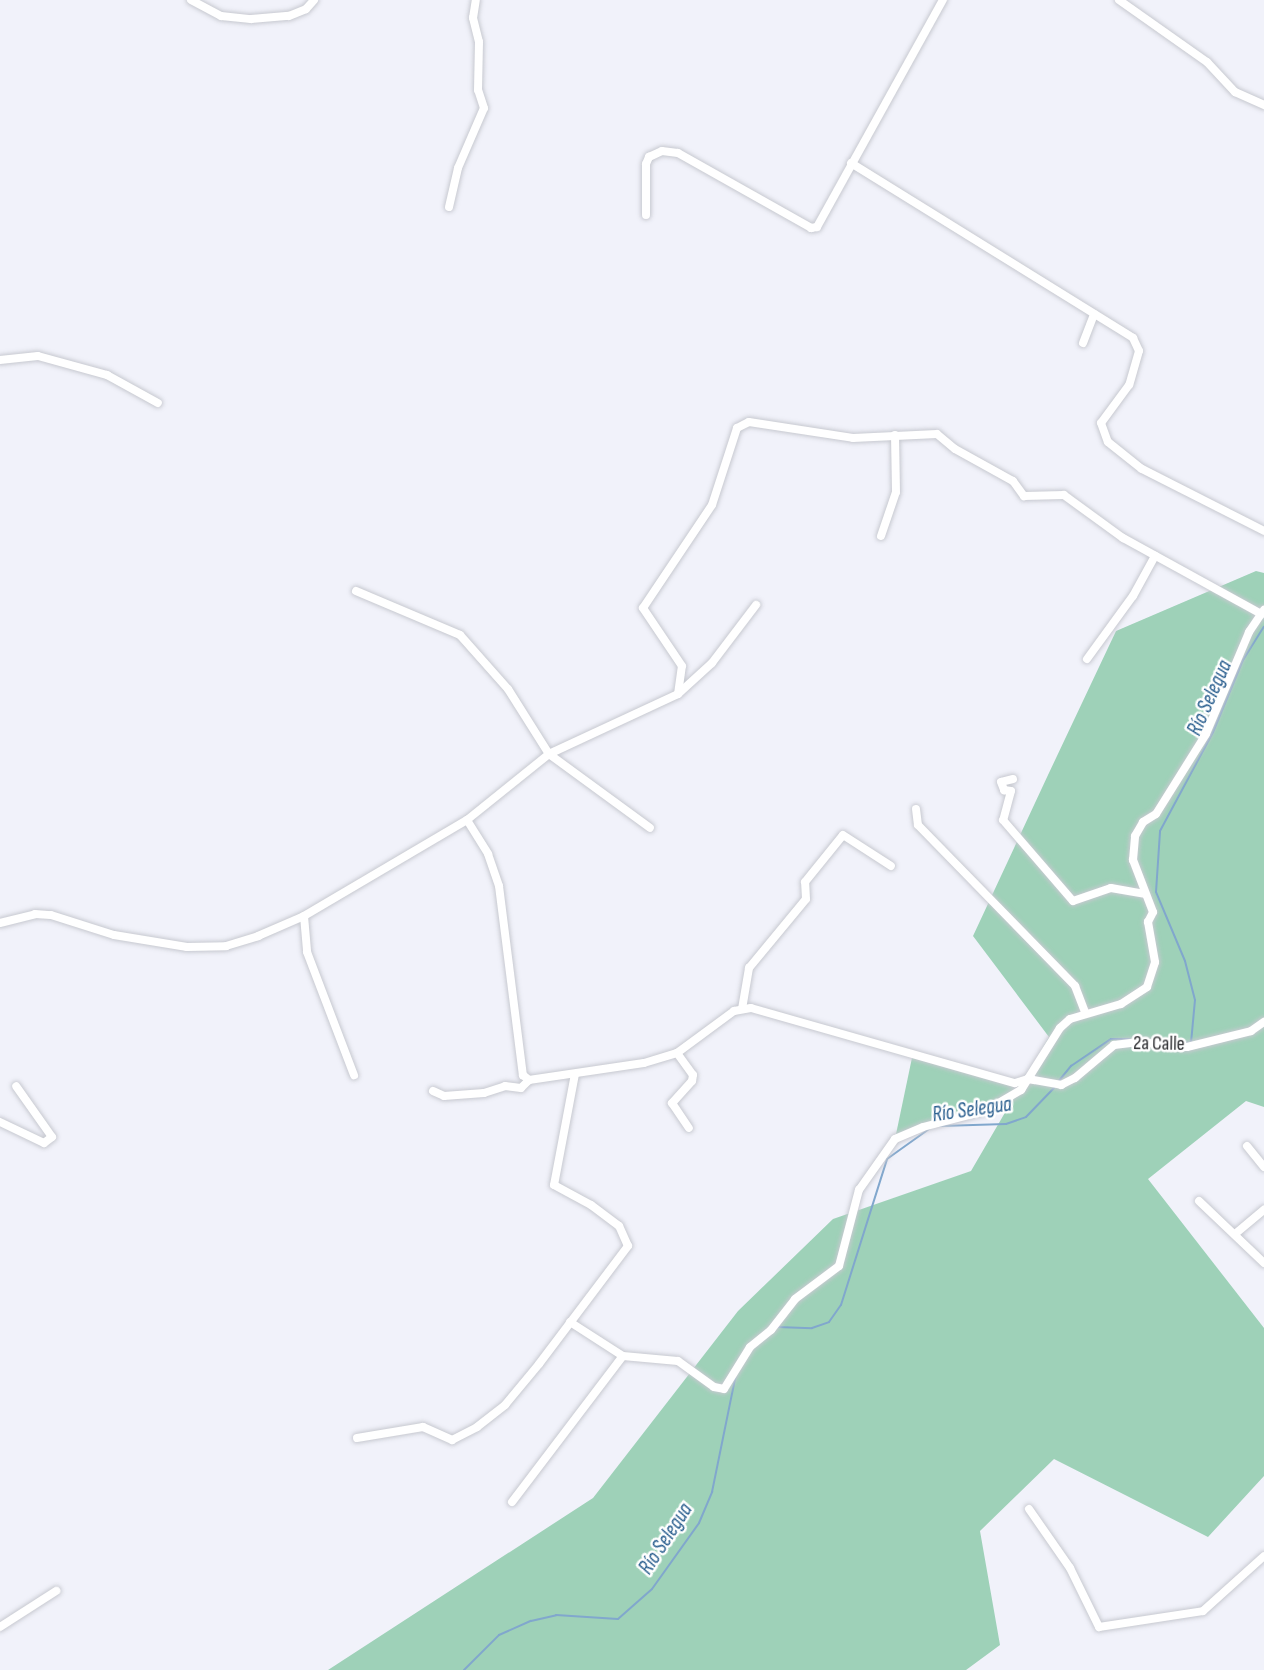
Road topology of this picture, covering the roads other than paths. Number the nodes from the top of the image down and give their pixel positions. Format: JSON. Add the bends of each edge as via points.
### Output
{"nodes":[{"id":1,"x":191,"y":0,"type":"edge"},
{"id":2,"x":314,"y":0,"type":"edge"},
{"id":3,"x":476,"y":0,"type":"edge"},
{"id":4,"x":931,"y":0,"type":"edge"},
{"id":5,"x":1119,"y":0,"type":"edge"},
{"id":6,"x":940,"y":4,"type":"edge"},
{"id":7,"x":1264,"y":105,"type":"edge"},
{"id":8,"x":851,"y":163,"type":"junction"},
{"id":9,"x":449,"y":207,"type":"dead end"},
{"id":10,"x":646,"y":215,"type":"dead end"},
{"id":11,"x":1094,"y":314,"type":"junction"},
{"id":12,"x":1083,"y":343,"type":"dead end"},
{"id":13,"x":0,"y":360,"type":"edge"},
{"id":14,"x":158,"y":403,"type":"dead end"},
{"id":15,"x":895,"y":435,"type":"junction"},
{"id":16,"x":1264,"y":531,"type":"edge"},
{"id":17,"x":881,"y":536,"type":"dead end"},
{"id":18,"x":1155,"y":556,"type":"junction"},
{"id":19,"x":356,"y":591,"type":"dead end"},
{"id":20,"x":756,"y":605,"type":"dead end"},
{"id":21,"x":1262,"y":612,"type":"edge"},
{"id":22,"x":1087,"y":659,"type":"dead end"},
{"id":23,"x":678,"y":694,"type":"junction"},
{"id":24,"x":549,"y":754,"type":"junction"},
{"id":25,"x":1013,"y":779,"type":"dead end"},
{"id":26,"x":916,"y":809,"type":"dead end"},
{"id":27,"x":467,"y":820,"type":"junction"},
{"id":28,"x":650,"y":828,"type":"dead end"},
{"id":29,"x":891,"y":866,"type":"dead end"},
{"id":30,"x":1144,"y":894,"type":"junction"},
{"id":31,"x":304,"y":916,"type":"junction"},
{"id":32,"x":0,"y":923,"type":"edge"},
{"id":33,"x":742,"y":1010,"type":"junction"},
{"id":34,"x":1085,"y":1011,"type":"junction"},
{"id":35,"x":1264,"y":1022,"type":"edge"},
{"id":36,"x":676,"y":1053,"type":"junction"},
{"id":37,"x":575,"y":1074,"type":"junction"},
{"id":38,"x":354,"y":1075,"type":"dead end"},
{"id":39,"x":1028,"y":1079,"type":"junction"},
{"id":40,"x":529,"y":1080,"type":"junction"},
{"id":41,"x":16,"y":1086,"type":"dead end"},
{"id":42,"x":433,"y":1091,"type":"dead end"},
{"id":43,"x":0,"y":1122,"type":"edge"},
{"id":44,"x":689,"y":1128,"type":"dead end"},
{"id":45,"x":1247,"y":1146,"type":"dead end"},
{"id":46,"x":1264,"y":1167,"type":"edge"},
{"id":47,"x":1199,"y":1201,"type":"dead end"},
{"id":48,"x":1264,"y":1210,"type":"edge"},
{"id":49,"x":1235,"y":1234,"type":"junction"},
{"id":50,"x":1264,"y":1263,"type":"edge"},
{"id":51,"x":570,"y":1322,"type":"junction"},
{"id":52,"x":623,"y":1356,"type":"junction"},
{"id":53,"x":357,"y":1438,"type":"dead end"},
{"id":54,"x":512,"y":1502,"type":"dead end"},
{"id":55,"x":1029,"y":1509,"type":"dead end"},
{"id":56,"x":1264,"y":1556,"type":"edge"},
{"id":57,"x":56,"y":1591,"type":"dead end"},
{"id":58,"x":0,"y":1627,"type":"edge"}],
"edges":[{"from":1,"to":2,"type":"street","via":[[221,16],[251,19],[288,16],[306,9]]},
{"from":3,"to":9,"type":"street","via":[[473,18],[479,42],[478,90],[484,108],[458,168]]},
{"from":4,"to":6,"type":"street"},
{"from":5,"to":7,"type":"street","via":[[1207,62],[1235,92]]},
{"from":6,"to":8,"type":"street"},
{"from":8,"to":10,"type":"street","via":[[814,229],[678,153],[662,152],[649,157],[646,164]]},
{"from":8,"to":11,"type":"street"},
{"from":11,"to":12,"type":"street"},
{"from":11,"to":16,"type":"street","via":[[1133,338],[1139,351],[1129,385],[1101,423],[1108,442],[1142,469]]},
{"from":13,"to":14,"type":"street","via":[[38,356],[107,375]]},
{"from":15,"to":17,"type":"street","via":[[896,492]]},
{"from":15,"to":18,"type":"street","via":[[937,434],[955,449],[1013,481],[1027,498],[1064,495]]},
{"from":15,"to":23,"type":"street","via":[[853,438],[749,422],[737,428],[712,505],[643,608],[682,666]]},
{"from":18,"to":21,"type":"street"},
{"from":18,"to":22,"type":"street","via":[[1133,596]]},
{"from":19,"to":24,"type":"street","via":[[460,635],[508,689]]},
{"from":20,"to":23,"type":"street","via":[[712,663]]},
{"from":21,"to":30,"type":"street","via":[[1249,632],[1206,734],[1156,814],[1143,822],[1135,836],[1133,860]]},
{"from":23,"to":24,"type":"street"},
{"from":24,"to":27,"type":"street"},
{"from":24,"to":28,"type":"street"},
{"from":25,"to":30,"type":"street","via":[[1001,782],[1004,790],[1011,791],[1003,820],[1073,901],[1111,888]]},
{"from":26,"to":34,"type":"street","via":[[918,825],[1075,986]]},
{"from":27,"to":31,"type":"street"},
{"from":27,"to":40,"type":"street","via":[[488,854],[499,886],[523,1076]]},
{"from":29,"to":33,"type":"street","via":[[847,834],[841,837],[806,882],[806,899],[749,968]]},
{"from":30,"to":34,"type":"street","via":[[1153,912],[1148,922],[1155,962],[1147,987],[1121,1004]]},
{"from":31,"to":32,"type":"street","via":[[226,946],[187,947],[114,935],[51,915],[35,914]]},
{"from":31,"to":38,"type":"street","via":[[307,952]]},
{"from":33,"to":36,"type":"street"},
{"from":33,"to":39,"type":"street","name":"2a Calle","via":[[751,1008],[1015,1083]]},
{"from":34,"to":39,"type":"street","via":[[1060,1028]]},
{"from":35,"to":39,"type":"street","name":"2a Calle","via":[[1251,1031],[1187,1047],[1139,1042],[1114,1045],[1075,1078],[1057,1084]]},
{"from":36,"to":37,"type":"street","via":[[644,1064]]},
{"from":36,"to":44,"type":"street","via":[[693,1075],[672,1103]]},
{"from":37,"to":40,"type":"street"},
{"from":37,"to":51,"type":"street","via":[[554,1185],[591,1204],[619,1226],[628,1246]]},
{"from":39,"to":52,"type":"street","via":[[1021,1090],[985,1111],[923,1127],[895,1140],[859,1190],[839,1266],[795,1299],[747,1352],[724,1389],[714,1387],[678,1360]]},
{"from":40,"to":42,"type":"street","via":[[521,1088],[505,1086],[476,1094],[444,1096]]},
{"from":41,"to":43,"type":"street","via":[[52,1137],[44,1143]]},
{"from":45,"to":46,"type":"street"},
{"from":47,"to":49,"type":"street"},
{"from":48,"to":49,"type":"street"},
{"from":49,"to":50,"type":"street"},
{"from":51,"to":52,"type":"street"},
{"from":51,"to":53,"type":"street","via":[[505,1405],[456,1439],[423,1427]]},
{"from":52,"to":54,"type":"street"},
{"from":55,"to":56,"type":"street","via":[[1070,1568],[1099,1627],[1203,1611]]},
{"from":57,"to":58,"type":"street"}]}
